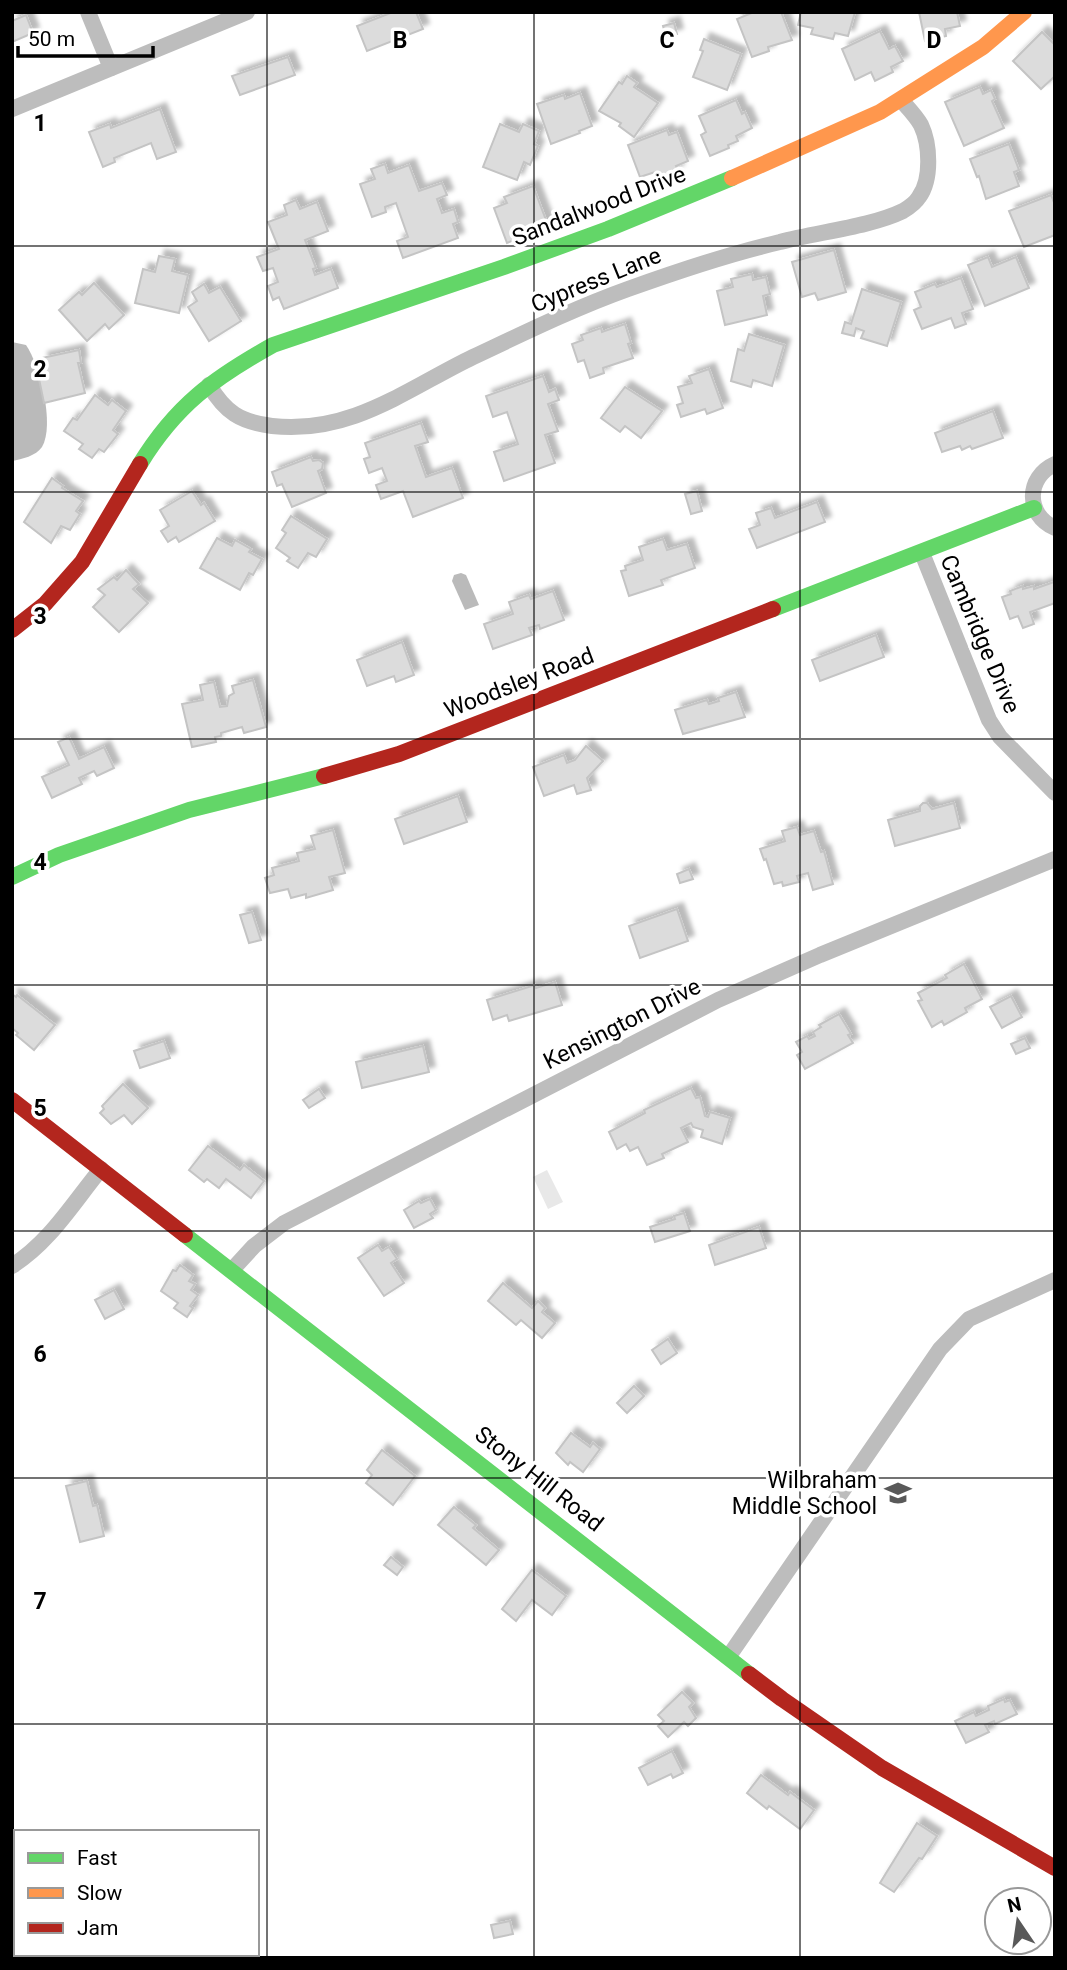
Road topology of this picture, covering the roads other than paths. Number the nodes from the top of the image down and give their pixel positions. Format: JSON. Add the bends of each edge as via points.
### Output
{"nodes":[{"id":1,"x":88,"y":12,"type":"edge"},
{"id":2,"x":247,"y":12,"type":"edge"},
{"id":3,"x":1024,"y":12,"type":"edge"},
{"id":4,"x":111,"y":68,"type":"junction"},
{"id":5,"x":901,"y":100,"type":"junction"},
{"id":6,"x":12,"y":109,"type":"edge"},
{"id":7,"x":209,"y":385,"type":"junction"},
{"id":8,"x":1055,"y":464,"type":"edge"},
{"id":9,"x":1034,"y":508,"type":"junction"},
{"id":10,"x":1055,"y":527,"type":"edge"},
{"id":11,"x":922,"y":553,"type":"junction"},
{"id":12,"x":12,"y":630,"type":"edge"},
{"id":13,"x":1055,"y":793,"type":"edge"},
{"id":14,"x":1055,"y":859,"type":"edge"},
{"id":15,"x":12,"y":877,"type":"edge"},
{"id":16,"x":12,"y":1100,"type":"edge"},
{"id":17,"x":101,"y":1169,"type":"junction"},
{"id":18,"x":12,"y":1266,"type":"edge"},
{"id":19,"x":232,"y":1270,"type":"junction"},
{"id":20,"x":1055,"y":1280,"type":"edge"},
{"id":21,"x":729,"y":1656,"type":"junction"},
{"id":22,"x":1055,"y":1868,"type":"edge"}],
"edges":[{"from":1,"to":4,"type":"street"},
{"from":2,"to":4,"type":"street"},
{"from":3,"to":5,"type":"street","name":"Sandalwood Drive","via":[[983,47]]},
{"from":4,"to":6,"type":"street"},
{"from":5,"to":7,"type":"street","name":"Sandalwood Drive","via":[[608,229],[273,345]]},
{"from":5,"to":7,"type":"street","name":"Cypress Lane","via":[[922,128],[928,154],[919,197],[904,210],[741,252],[623,291],[438,374],[369,412],[335,423],[289,428],[244,419],[219,404]]},
{"from":7,"to":12,"type":"street","name":"Sandalwood Drive","via":[[177,412],[142,460],[82,562],[45,604]]},
{"from":8,"to":9,"type":"street","via":[[1037,479]]},
{"from":9,"to":10,"type":"street"},
{"from":9,"to":11,"type":"street","name":"Woodsley Road"},
{"from":11,"to":13,"type":"street","name":"Cambridge Drive","via":[[989,720]]},
{"from":11,"to":15,"type":"street","name":"Woodsley Road","via":[[399,754],[188,810],[59,855]]},
{"from":14,"to":19,"type":"street","name":"Kensington Drive","via":[[718,1000],[284,1223]]},
{"from":16,"to":17,"type":"street","name":"Stony Hill Road"},
{"from":17,"to":18,"type":"street","via":[[32,1254]]},
{"from":17,"to":19,"type":"street","name":"Stony Hill Road"},
{"from":19,"to":21,"type":"street","name":"Stony Hill Road"},
{"from":20,"to":21,"type":"street","via":[[969,1319],[940,1349]]},
{"from":21,"to":22,"type":"street","name":"Stony Hill Road","via":[[882,1769]]}]}
